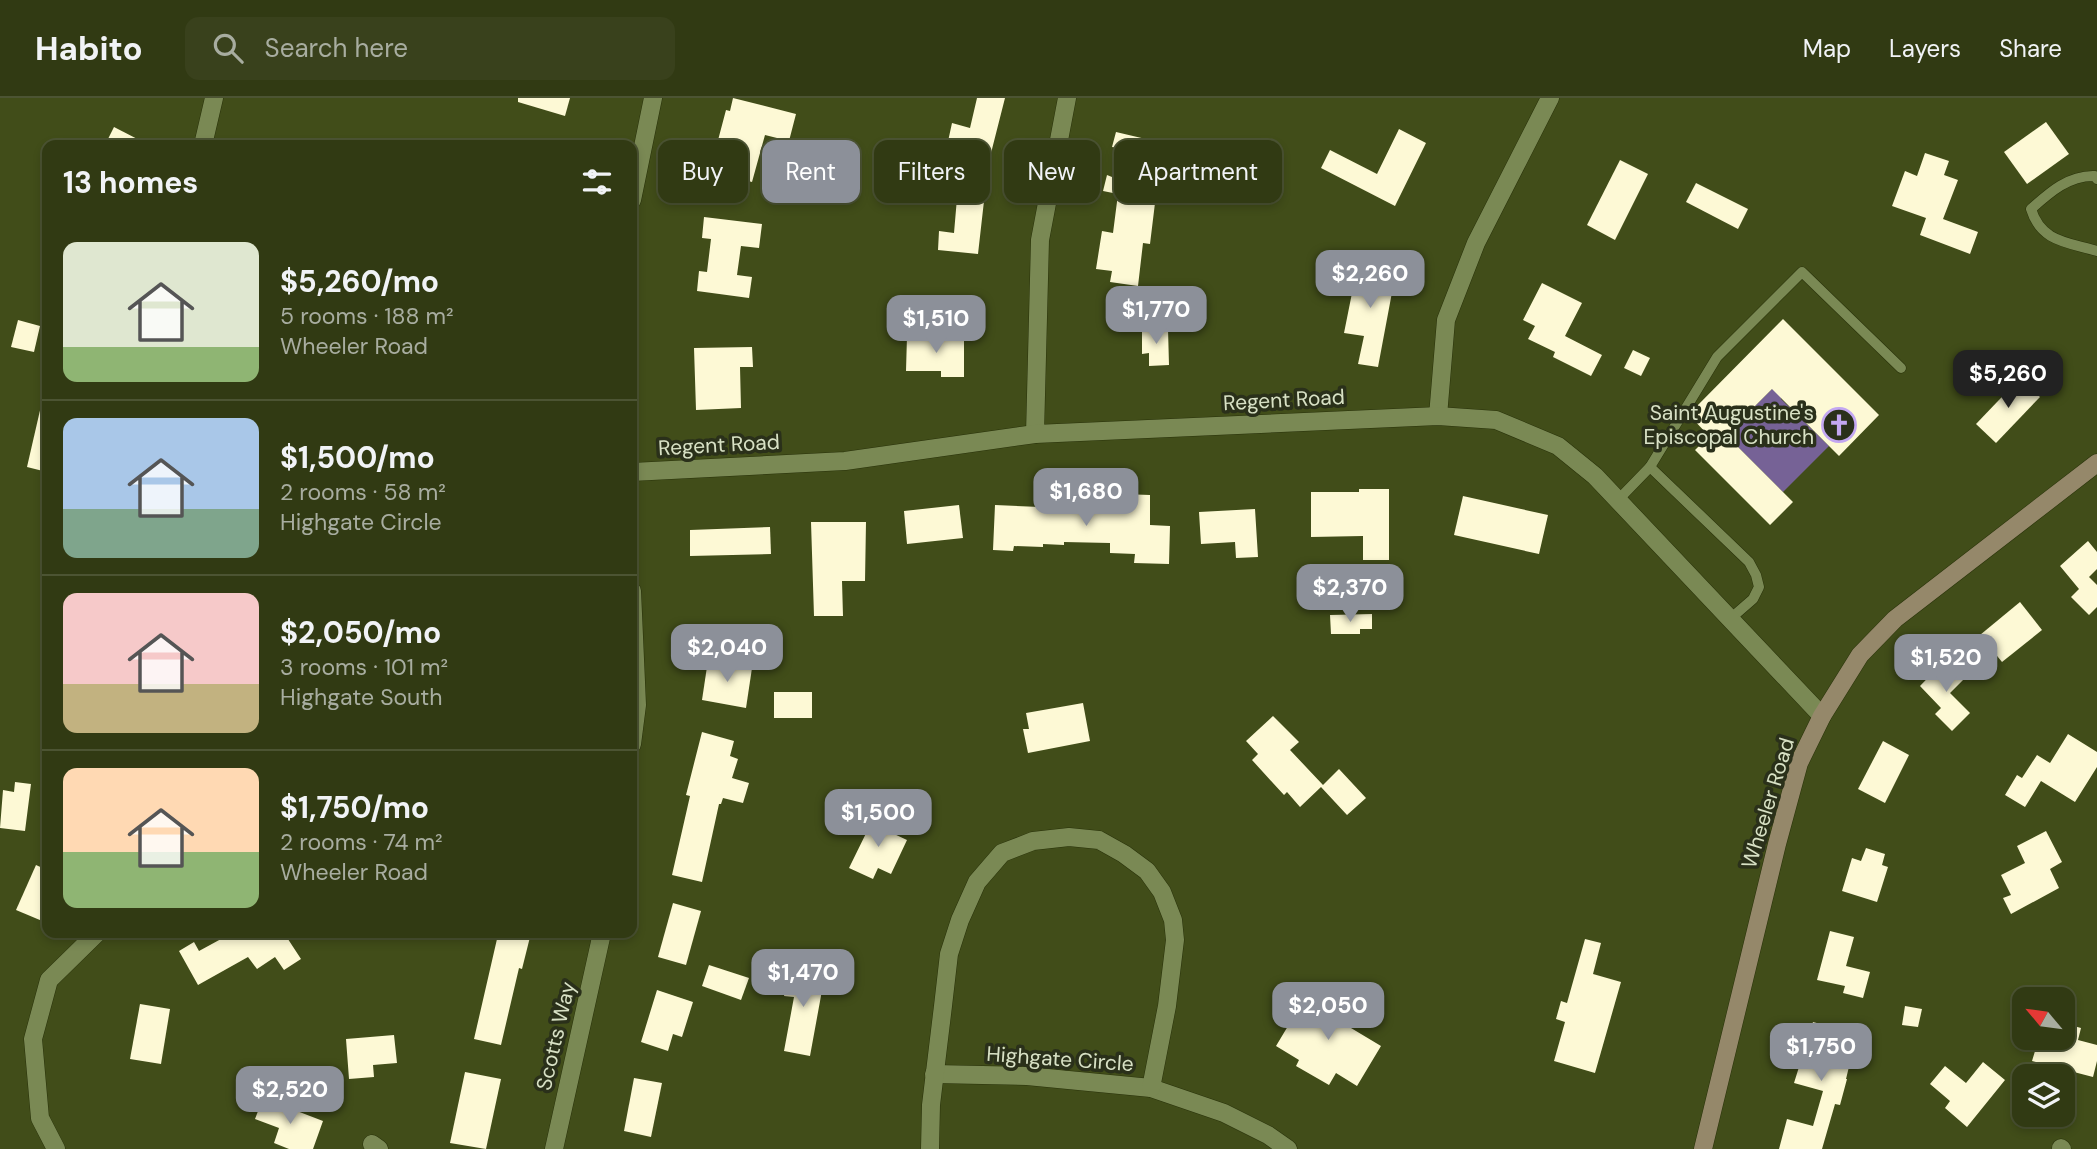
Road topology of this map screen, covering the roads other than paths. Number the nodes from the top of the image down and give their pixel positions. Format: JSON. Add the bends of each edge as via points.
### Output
{"nodes":[{"id":1,"x":214,"y":98,"type":"edge"},
{"id":2,"x":653,"y":98,"type":"edge"},
{"id":3,"x":1067,"y":98,"type":"edge"},
{"id":4,"x":1549,"y":98,"type":"edge"},
{"id":5,"x":204,"y":140,"type":"edge"},
{"id":6,"x":637,"y":176,"type":"edge"},
{"id":7,"x":2097,"y":179,"type":"edge"},
{"id":8,"x":2097,"y":251,"type":"edge"},
{"id":9,"x":1901,"y":368,"type":"dead end"},
{"id":10,"x":1438,"y":416,"type":"junction"},
{"id":11,"x":1035,"y":434,"type":"junction"},
{"id":12,"x":2097,"y":463,"type":"edge"},
{"id":13,"x":1650,"y":467,"type":"junction"},
{"id":14,"x":637,"y":471,"type":"edge"},
{"id":15,"x":1618,"y":500,"type":"junction"},
{"id":16,"x":1730,"y":619,"type":"junction"},
{"id":17,"x":1822,"y":716,"type":"junction"},
{"id":18,"x":92,"y":938,"type":"edge"},
{"id":19,"x":601,"y":938,"type":"edge"},
{"id":20,"x":934,"y":1074,"type":"junction"},
{"id":21,"x":1151,"y":1088,"type":"junction"},
{"id":22,"x":56,"y":1149,"type":"edge"},
{"id":23,"x":554,"y":1149,"type":"edge"},
{"id":24,"x":930,"y":1149,"type":"edge"},
{"id":25,"x":1288,"y":1149,"type":"edge"},
{"id":26,"x":1703,"y":1149,"type":"edge"}],
"edges":[{"from":1,"to":5,"type":"street"},
{"from":2,"to":6,"type":"street"},
{"from":3,"to":11,"type":"street","via":[[1040,240]]},
{"from":4,"to":10,"type":"street","via":[[1476,243],[1446,320]]},
{"from":7,"to":8,"type":"lane","via":[[2080,175],[2052,190],[2031,209],[2036,224],[2051,237]]},
{"from":9,"to":13,"type":"lane","via":[[1802,272],[1717,357]]},
{"from":10,"to":11,"type":"street","name":"Regent Road"},
{"from":10,"to":15,"type":"street","name":"Regent Road","via":[[1496,420],[1558,446]]},
{"from":11,"to":14,"type":"street","name":"Regent Road","via":[[845,461]]},
{"from":12,"to":17,"type":"street","name":"Wheeler Road","via":[[1895,619],[1860,655]]},
{"from":13,"to":15,"type":"lane"},
{"from":13,"to":16,"type":"lane","via":[[1749,562],[1756,575],[1759,587],[1753,598]]},
{"from":15,"to":16,"type":"street","name":"Regent Road"},
{"from":16,"to":17,"type":"street","name":"Regent Road"},
{"from":17,"to":26,"type":"street","name":"Wheeler Road","via":[[1799,763]]},
{"from":18,"to":22,"type":"street","via":[[49,980],[33,1039],[40,1118]]},
{"from":19,"to":23,"type":"street","name":"Scotts Way"},
{"from":20,"to":21,"type":"street","name":"Highgate Circle","via":[[1027,1076]]},
{"from":20,"to":21,"type":"street","name":"Highgate Circle","via":[[949,954],[977,882],[1002,853],[1033,841],[1069,837],[1099,840],[1147,871],[1173,920],[1167,1006]]},
{"from":20,"to":24,"type":"street"},
{"from":21,"to":25,"type":"street","via":[[1224,1113]]}]}
